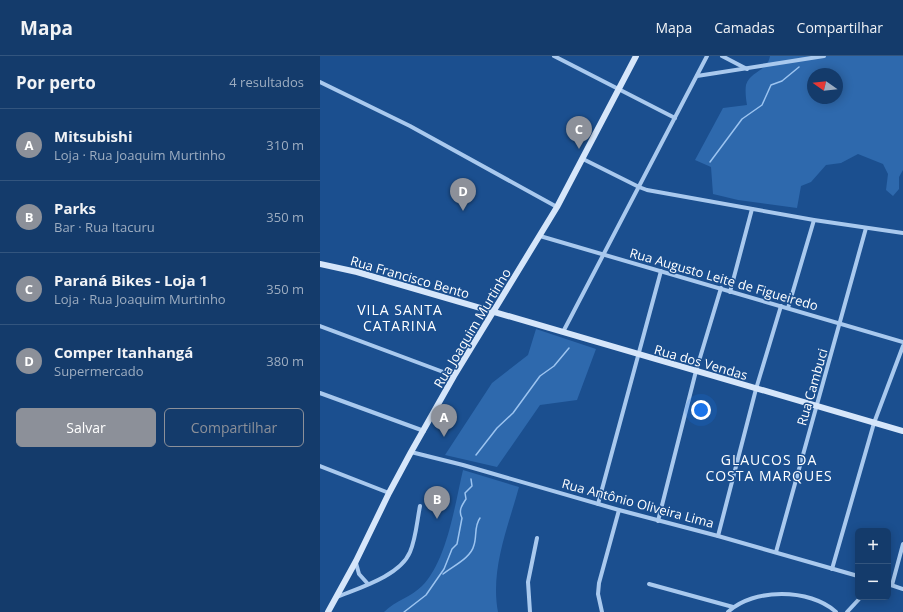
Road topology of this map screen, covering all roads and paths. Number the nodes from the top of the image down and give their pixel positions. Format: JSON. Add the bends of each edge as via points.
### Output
{"nodes":[{"id":1,"x":554,"y":56,"type":"edge"},
{"id":2,"x":636,"y":56,"type":"edge"},
{"id":3,"x":707,"y":56,"type":"edge"},
{"id":4,"x":722,"y":56,"type":"edge"},
{"id":5,"x":824,"y":56,"type":"edge"},
{"id":6,"x":748,"y":69,"type":"junction"},
{"id":7,"x":697,"y":76,"type":"junction"},
{"id":8,"x":320,"y":82,"type":"edge"},
{"id":9,"x":619,"y":90,"type":"junction"},
{"id":10,"x":675,"y":118,"type":"junction"},
{"id":11,"x":583,"y":159,"type":"junction"},
{"id":12,"x":639,"y":187,"type":"junction"},
{"id":13,"x":557,"y":207,"type":"junction"},
{"id":14,"x":752,"y":209,"type":"junction"},
{"id":15,"x":814,"y":220,"type":"junction"},
{"id":16,"x":866,"y":228,"type":"junction"},
{"id":17,"x":903,"y":233,"type":"edge"},
{"id":18,"x":540,"y":236,"type":"junction"},
{"id":19,"x":603,"y":254,"type":"junction"},
{"id":20,"x":320,"y":264,"type":"edge"},
{"id":21,"x":661,"y":271,"type":"junction"},
{"id":22,"x":721,"y":288,"type":"junction"},
{"id":23,"x":730,"y":292,"type":"junction"},
{"id":24,"x":781,"y":306,"type":"junction"},
{"id":25,"x":788,"y":308,"type":"junction"},
{"id":26,"x":494,"y":312,"type":"junction"},
{"id":27,"x":840,"y":324,"type":"junction"},
{"id":28,"x":320,"y":326,"type":"edge"},
{"id":29,"x":563,"y":332,"type":"junction"},
{"id":30,"x":903,"y":342,"type":"edge"},
{"id":31,"x":903,"y":346,"type":"edge"},
{"id":32,"x":638,"y":355,"type":"junction"},
{"id":33,"x":696,"y":371,"type":"junction"},
{"id":34,"x":454,"y":376,"type":"junction"},
{"id":35,"x":756,"y":389,"type":"junction"},
{"id":36,"x":320,"y":393,"type":"edge"},
{"id":37,"x":817,"y":405,"type":"junction"},
{"id":38,"x":874,"y":423,"type":"junction"},
{"id":39,"x":424,"y":431,"type":"junction"},
{"id":40,"x":903,"y":431,"type":"edge"},
{"id":41,"x":411,"y":452,"type":"junction"},
{"id":42,"x":320,"y":466,"type":"edge"},
{"id":43,"x":389,"y":493,"type":"junction"},
{"id":44,"x":598,"y":504,"type":"junction"},
{"id":45,"x":420,"y":506,"type":"dead end"},
{"id":46,"x":619,"y":510,"type":"junction"},
{"id":47,"x":658,"y":521,"type":"junction"},
{"id":48,"x":718,"y":536,"type":"junction"},
{"id":49,"x":537,"y":538,"type":"dead end"},
{"id":50,"x":903,"y":544,"type":"edge"},
{"id":51,"x":776,"y":552,"type":"junction"},
{"id":52,"x":356,"y":561,"type":"junction"},
{"id":53,"x":832,"y":569,"type":"junction"},
{"id":54,"x":855,"y":575,"type":"edge"},
{"id":55,"x":891,"y":582,"type":"edge"},
{"id":56,"x":368,"y":584,"type":"junction"},
{"id":57,"x":649,"y":584,"type":"dead end"},
{"id":58,"x":891,"y":585,"type":"edge"},
{"id":59,"x":903,"y":589,"type":"edge"},
{"id":60,"x":337,"y":597,"type":"junction"},
{"id":61,"x":858,"y":600,"type":"edge"},
{"id":62,"x":732,"y":607,"type":"junction"},
{"id":63,"x":328,"y":612,"type":"edge"},
{"id":64,"x":530,"y":612,"type":"edge"},
{"id":65,"x":602,"y":612,"type":"edge"},
{"id":66,"x":728,"y":612,"type":"edge"},
{"id":67,"x":836,"y":612,"type":"edge"},
{"id":68,"x":847,"y":612,"type":"edge"}],
"edges":[{"from":1,"to":9,"type":"street"},
{"from":2,"to":9,"type":"main road","name":"Rua Joaquim Murtinho"},
{"from":3,"to":7,"type":"street"},
{"from":4,"to":6,"type":"street"},
{"from":5,"to":6,"type":"street"},
{"from":6,"to":7,"type":"street"},
{"from":7,"to":10,"type":"street"},
{"from":8,"to":13,"type":"street","via":[[410,126]]},
{"from":9,"to":10,"type":"street"},
{"from":9,"to":11,"type":"main road","name":"Rua Joaquim Murtinho"},
{"from":10,"to":12,"type":"street"},
{"from":11,"to":12,"type":"street"},
{"from":11,"to":13,"type":"main road","name":"Rua Joaquim Murtinho"},
{"from":12,"to":14,"type":"street"},
{"from":12,"to":19,"type":"street"},
{"from":13,"to":18,"type":"main road","name":"Rua Joaquim Murtinho"},
{"from":14,"to":15,"type":"street"},
{"from":14,"to":23,"type":"street"},
{"from":15,"to":16,"type":"street"},
{"from":15,"to":25,"type":"street"},
{"from":16,"to":17,"type":"street"},
{"from":16,"to":27,"type":"street","name":"Rua Cambuci"},
{"from":18,"to":19,"type":"street","name":"Rua Augusto Leite de Figueiredo"},
{"from":18,"to":26,"type":"main road","name":"Rua Joaquim Murtinho"},
{"from":19,"to":21,"type":"street","name":"Rua Augusto Leite de Figueiredo"},
{"from":19,"to":29,"type":"street"},
{"from":20,"to":26,"type":"main road","name":"Rua Francisco Bento","via":[[357,272]]},
{"from":21,"to":22,"type":"street","name":"Rua Augusto Leite de Figueiredo"},
{"from":21,"to":32,"type":"street"},
{"from":22,"to":23,"type":"street","name":"Rua Augusto Leite de Figueiredo"},
{"from":22,"to":33,"type":"street"},
{"from":23,"to":24,"type":"street","name":"Rua Augusto Leite de Figueiredo"},
{"from":24,"to":25,"type":"street","name":"Rua Augusto Leite de Figueiredo"},
{"from":24,"to":35,"type":"street"},
{"from":25,"to":27,"type":"street","name":"Rua Augusto Leite de Figueiredo"},
{"from":26,"to":29,"type":"main road","name":"Rua dos Vendas"},
{"from":26,"to":34,"type":"main road","name":"Rua Joaquim Murtinho"},
{"from":27,"to":30,"type":"street","name":"Rua Augusto Leite de Figueiredo"},
{"from":27,"to":37,"type":"street","name":"Rua Cambuci"},
{"from":28,"to":34,"type":"street"},
{"from":29,"to":32,"type":"main road","name":"Rua dos Vendas"},
{"from":31,"to":38,"type":"street"},
{"from":32,"to":33,"type":"main road","name":"Rua dos Vendas"},
{"from":32,"to":44,"type":"street"},
{"from":33,"to":35,"type":"main road","name":"Rua dos Vendas"},
{"from":33,"to":47,"type":"street"},
{"from":34,"to":39,"type":"main road","name":"Rua Joaquim Murtinho"},
{"from":35,"to":37,"type":"main road","name":"Rua dos Vendas"},
{"from":35,"to":48,"type":"street"},
{"from":36,"to":39,"type":"street"},
{"from":37,"to":38,"type":"main road","name":"Rua dos Vendas"},
{"from":37,"to":51,"type":"street","name":"Rua Cambuci"},
{"from":38,"to":40,"type":"main road","name":"Rua dos Vendas"},
{"from":38,"to":53,"type":"street"},
{"from":39,"to":41,"type":"main road","name":"Rua Joaquim Murtinho"},
{"from":41,"to":43,"type":"main road","name":"Rua Joaquim Murtinho"},
{"from":41,"to":44,"type":"street","name":"Rua Antônio Oliveira Lima"},
{"from":42,"to":43,"type":"street"},
{"from":43,"to":52,"type":"main road","name":"Rua Joaquim Murtinho"},
{"from":44,"to":46,"type":"street","name":"Rua Antônio Oliveira Lima"},
{"from":45,"to":56,"type":"street","via":[[410,552],[405,560],[390,573]]},
{"from":46,"to":47,"type":"street","name":"Rua Antônio Oliveira Lima"},
{"from":46,"to":65,"type":"street","via":[[599,583]]},
{"from":47,"to":48,"type":"street","name":"Rua Antônio Oliveira Lima"},
{"from":48,"to":51,"type":"street","name":"Rua Antônio Oliveira Lima"},
{"from":49,"to":64,"type":"street","via":[[528,582]]},
{"from":50,"to":55,"type":"street"},
{"from":51,"to":53,"type":"street","name":"Rua Antônio Oliveira Lima"},
{"from":52,"to":56,"type":"street","via":[[356,569]]},
{"from":52,"to":60,"type":"main road","name":"Rua Joaquim Murtinho"},
{"from":53,"to":54,"type":"street","name":"Rua Antônio Oliveira Lima"},
{"from":56,"to":60,"type":"street"},
{"from":57,"to":62,"type":"street"},
{"from":58,"to":59,"type":"street"},
{"from":60,"to":63,"type":"main road","name":"Rua Joaquim Murtinho"},
{"from":61,"to":68,"type":"street"},
{"from":62,"to":66,"type":"street"},
{"from":62,"to":67,"type":"street","via":[[759,597],[784,593],[817,600]]}]}
